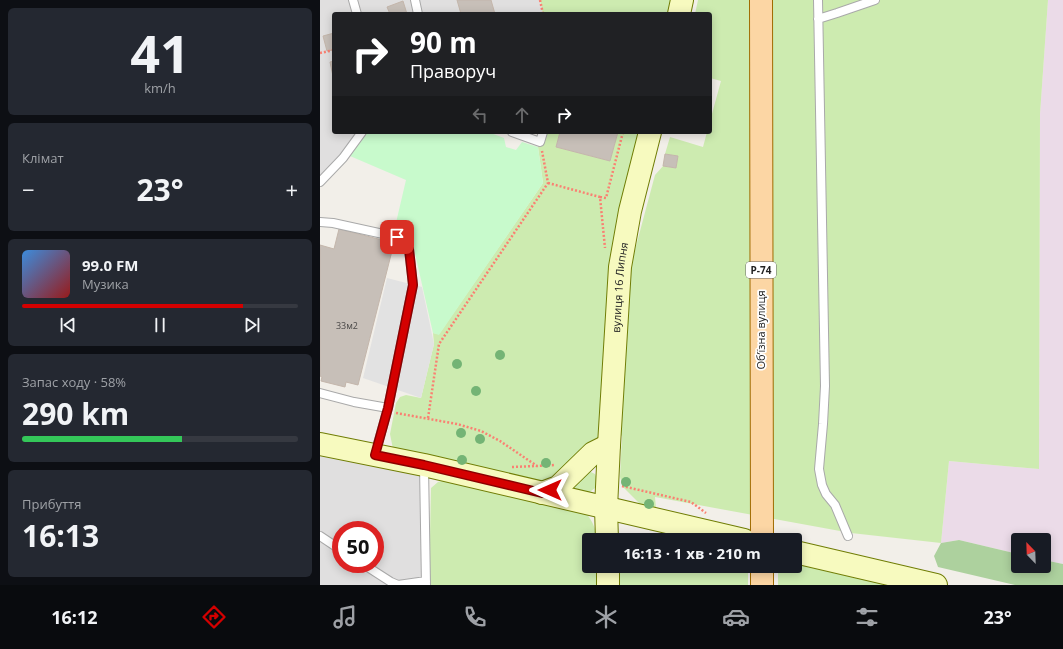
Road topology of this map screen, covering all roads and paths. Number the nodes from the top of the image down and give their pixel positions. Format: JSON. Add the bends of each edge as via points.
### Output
{"nodes":[{"id":1,"x":353,"y":0,"type":"edge"},
{"id":2,"x":415,"y":0,"type":"edge"},
{"id":3,"x":540,"y":0,"type":"edge"},
{"id":4,"x":682,"y":0,"type":"edge"},
{"id":5,"x":761,"y":0,"type":"edge"},
{"id":6,"x":818,"y":0,"type":"edge"},
{"id":7,"x":875,"y":0,"type":"edge"},
{"id":8,"x":356,"y":12,"type":"edge"},
{"id":9,"x":418,"y":12,"type":"edge"},
{"id":10,"x":543,"y":12,"type":"edge"},
{"id":11,"x":679,"y":12,"type":"edge"},
{"id":12,"x":818,"y":19,"type":"junction"},
{"id":13,"x":332,"y":50,"type":"edge"},
{"id":14,"x":320,"y":53,"type":"edge"},
{"id":15,"x":361,"y":134,"type":"edge"},
{"id":16,"x":518,"y":134,"type":"edge"},
{"id":17,"x":542,"y":134,"type":"edge"},
{"id":18,"x":622,"y":134,"type":"edge"},
{"id":19,"x":649,"y":134,"type":"edge"},
{"id":20,"x":540,"y":142,"type":"junction"},
{"id":21,"x":320,"y":182,"type":"edge"},
{"id":22,"x":548,"y":183,"type":"junction"},
{"id":23,"x":600,"y":197,"type":"junction"},
{"id":24,"x":320,"y":222,"type":"edge"},
{"id":25,"x":605,"y":252,"type":"dead end"},
{"id":26,"x":320,"y":393,"type":"edge"},
{"id":27,"x":387,"y":410,"type":"junction"},
{"id":28,"x":428,"y":418,"type":"junction"},
{"id":29,"x":320,"y":444,"type":"edge"},
{"id":30,"x":609,"y":446,"type":"junction"},
{"id":31,"x":375,"y":455,"type":"junction"},
{"id":32,"x":424,"y":465,"type":"junction"},
{"id":33,"x":574,"y":472,"type":"junction"},
{"id":34,"x":608,"y":482,"type":"junction"},
{"id":35,"x":542,"y":493,"type":"junction"},
{"id":36,"x":606,"y":508,"type":"junction"},
{"id":37,"x":707,"y":523,"type":"junction"},
{"id":38,"x":607,"y":533,"type":"edge"},
{"id":39,"x":729,"y":533,"type":"edge"},
{"id":40,"x":762,"y":533,"type":"edge"},
{"id":41,"x":320,"y":536,"type":"edge"},
{"id":42,"x":848,"y":536,"type":"dead end"},
{"id":43,"x":332,"y":544,"type":"edge"},
{"id":44,"x":802,"y":554,"type":"edge"},
{"id":45,"x":376,"y":573,"type":"edge"},
{"id":46,"x":608,"y":573,"type":"edge"},
{"id":47,"x":762,"y":573,"type":"edge"},
{"id":48,"x":890,"y":579,"type":"edge"},
{"id":49,"x":426,"y":583,"type":"edge"},
{"id":50,"x":608,"y":585,"type":"edge"},
{"id":51,"x":762,"y":585,"type":"edge"},
{"id":52,"x":936,"y":585,"type":"edge"}],
"edges":[{"from":1,"to":8,"type":"lane"},
{"from":2,"to":9,"type":"lane"},
{"from":3,"to":10,"type":"path"},
{"from":4,"to":11,"type":"main road"},
{"from":5,"to":40,"type":"main road","name":"Обʼїзна вулиця","number":"Р-74"},
{"from":6,"to":12,"type":"lane"},
{"from":7,"to":12,"type":"lane"},
{"from":12,"to":42,"type":"lane","via":[[825,386],[819,469],[826,494],[835,505]]},
{"from":13,"to":14,"type":"path"},
{"from":15,"to":21,"type":"lane","via":[[343,158]]},
{"from":16,"to":20,"type":"lane"},
{"from":17,"to":20,"type":"lane"},
{"from":18,"to":23,"type":"path","via":[[606,198]]},
{"from":19,"to":30,"type":"main road","name":"вулиця 16 Липня","via":[[630,211],[620,267]]},
{"from":20,"to":22,"type":"path"},
{"from":22,"to":23,"type":"path"},
{"from":22,"to":28,"type":"path","via":[[439,344]]},
{"from":23,"to":25,"type":"path"},
{"from":24,"to":27,"type":"lane","via":[[397,237],[409,249],[413,285]]},
{"from":26,"to":27,"type":"lane"},
{"from":27,"to":28,"type":"path"},
{"from":27,"to":31,"type":"lane"},
{"from":28,"to":33,"type":"path","via":[[481,431],[538,466],[564,465]]},
{"from":29,"to":31,"type":"main road"},
{"from":30,"to":33,"type":"main road","via":[[593,453]]},
{"from":30,"to":34,"type":"main road","name":"вулиця 16 Липня"},
{"from":31,"to":32,"type":"main road"},
{"from":32,"to":35,"type":"main road"},
{"from":32,"to":49,"type":"lane"},
{"from":33,"to":35,"type":"main road","via":[[558,487]]},
{"from":34,"to":36,"type":"main road","name":"вулиця 16 Липня"},
{"from":34,"to":37,"type":"path","via":[[691,502]]},
{"from":35,"to":36,"type":"main road"},
{"from":36,"to":37,"type":"main road"},
{"from":36,"to":38,"type":"main road","name":"вулиця 16 Липня"},
{"from":37,"to":39,"type":"main road"},
{"from":41,"to":43,"type":"lane"},
{"from":44,"to":48,"type":"main road"},
{"from":45,"to":49,"type":"lane","via":[[398,585]]},
{"from":46,"to":50,"type":"main road"},
{"from":47,"to":51,"type":"main road"},
{"from":48,"to":52,"type":"main road"}]}
